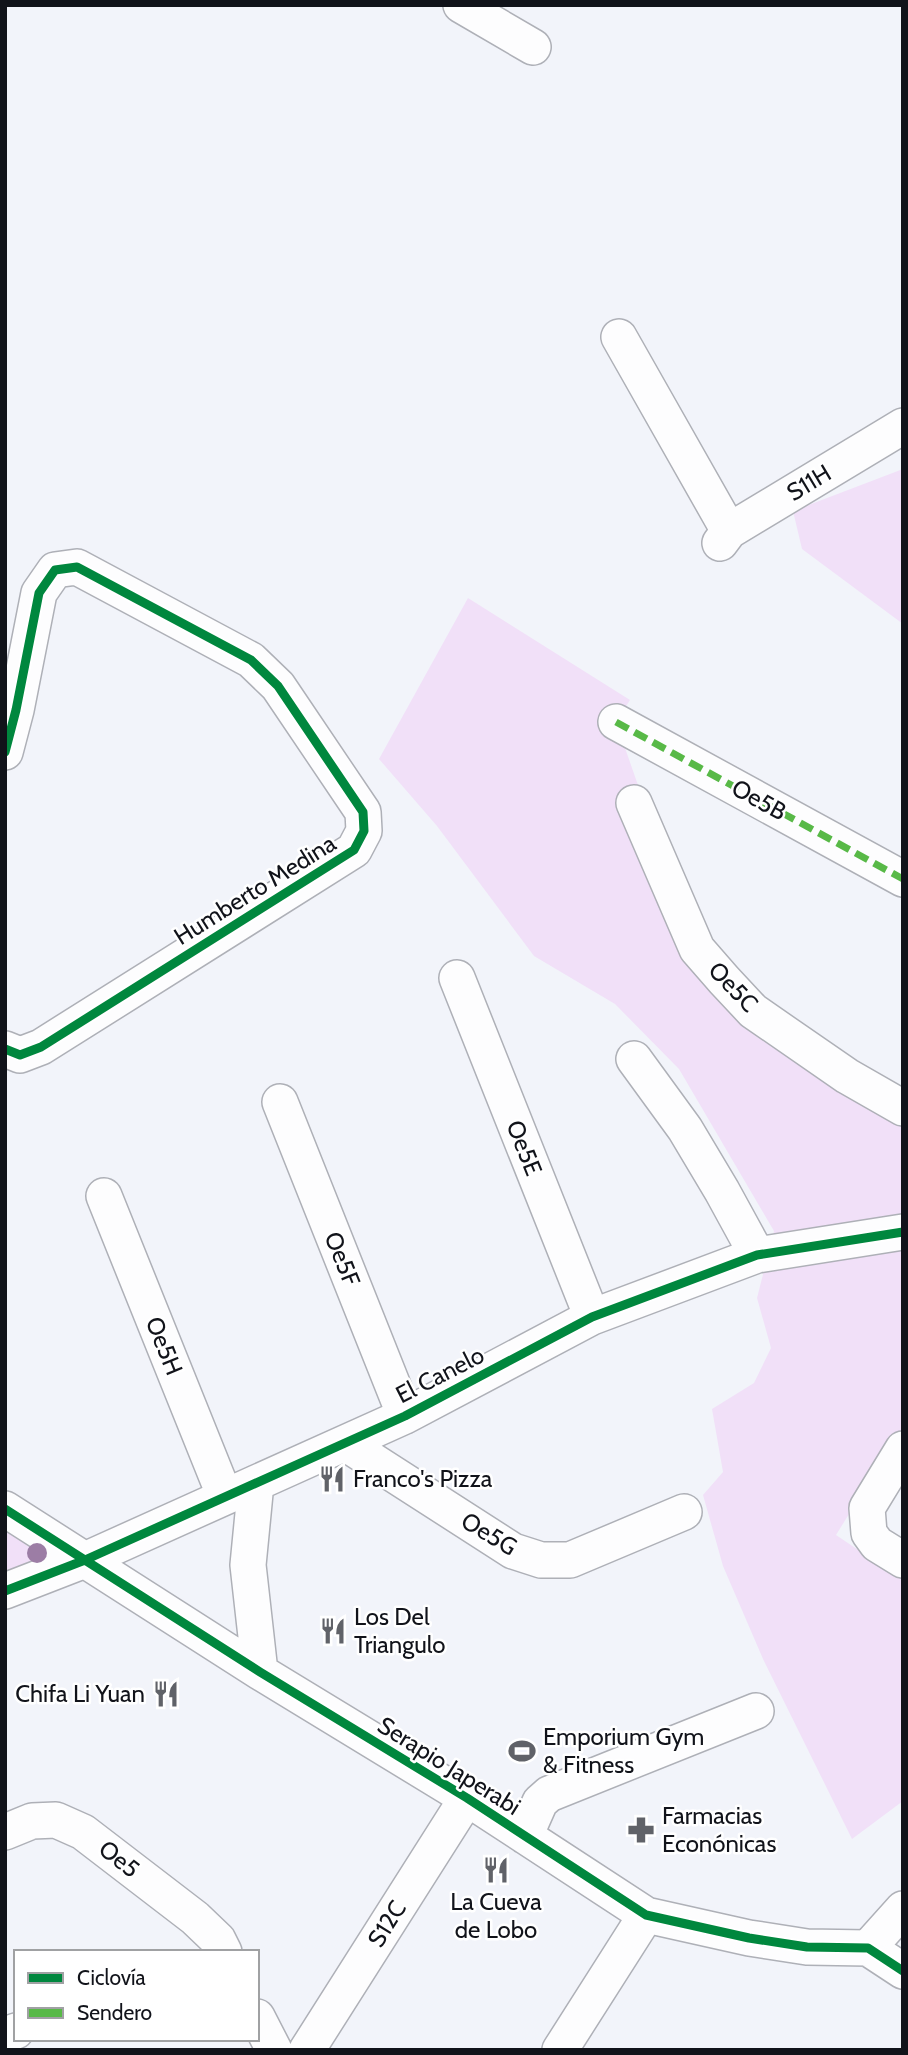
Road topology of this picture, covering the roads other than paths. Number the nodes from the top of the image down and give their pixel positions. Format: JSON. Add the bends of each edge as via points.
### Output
{"nodes":[{"id":1,"x":461,"y":5,"type":"edge"},
{"id":2,"x":533,"y":47,"type":"dead end"},
{"id":3,"x":619,"y":337,"type":"dead end"},
{"id":4,"x":903,"y":426,"type":"edge"},
{"id":5,"x":616,"y":722,"type":"dead end"},
{"id":6,"x":5,"y":752,"type":"edge"},
{"id":7,"x":634,"y":803,"type":"dead end"},
{"id":8,"x":903,"y":878,"type":"edge"},
{"id":9,"x":457,"y":978,"type":"dead end"},
{"id":10,"x":5,"y":1049,"type":"edge"},
{"id":11,"x":634,"y":1059,"type":"dead end"},
{"id":12,"x":280,"y":1102,"type":"dead end"},
{"id":13,"x":903,"y":1108,"type":"edge"},
{"id":14,"x":104,"y":1196,"type":"dead end"},
{"id":15,"x":903,"y":1232,"type":"edge"},
{"id":16,"x":757,"y":1255,"type":"junction"},
{"id":17,"x":592,"y":1317,"type":"junction"},
{"id":18,"x":405,"y":1416,"type":"junction"},
{"id":19,"x":345,"y":1443,"type":"junction"},
{"id":20,"x":903,"y":1449,"type":"edge"},
{"id":21,"x":240,"y":1490,"type":"junction"},
{"id":22,"x":5,"y":1509,"type":"edge"},
{"id":23,"x":684,"y":1512,"type":"dead end"},
{"id":24,"x":85,"y":1560,"type":"junction"},
{"id":25,"x":903,"y":1560,"type":"edge"},
{"id":26,"x":5,"y":1591,"type":"edge"},
{"id":27,"x":260,"y":1672,"type":"junction"},
{"id":28,"x":756,"y":1711,"type":"dead end"},
{"id":29,"x":467,"y":1798,"type":"junction"},
{"id":30,"x":5,"y":1832,"type":"edge"},
{"id":31,"x":525,"y":1836,"type":"junction"},
{"id":32,"x":903,"y":1909,"type":"edge"},
{"id":33,"x":646,"y":1915,"type":"junction"},
{"id":34,"x":211,"y":1948,"type":"edge"},
{"id":35,"x":867,"y":1948,"type":"junction"},
{"id":36,"x":903,"y":1971,"type":"edge"},
{"id":37,"x":259,"y":2021,"type":"edge"},
{"id":38,"x":274,"y":2050,"type":"edge"},
{"id":39,"x":307,"y":2050,"type":"edge"},
{"id":40,"x":560,"y":2050,"type":"edge"}],
"edges":[{"from":1,"to":2,"type":"street"},
{"from":3,"to":4,"type":"street","name":"S11H","via":[[724,537]]},
{"from":5,"to":8,"type":"street","name":"Oe5B"},
{"from":6,"to":10,"type":"street","name":"Humberto Medina","via":[[38,593],[55,570],[77,567],[251,660],[278,686],[363,811],[364,831],[354,850],[41,1047],[20,1055]]},
{"from":7,"to":13,"type":"street","name":"Oe5C","via":[[697,949],[724,980],[753,1011],[847,1076]]},
{"from":9,"to":17,"type":"street","name":"Oe5E"},
{"from":11,"to":16,"type":"street","via":[[685,1129]]},
{"from":12,"to":18,"type":"street","name":"Oe5F"},
{"from":14,"to":21,"type":"street","name":"Oe5H"},
{"from":15,"to":16,"type":"street","name":"El Canelo"},
{"from":16,"to":17,"type":"street","name":"El Canelo"},
{"from":17,"to":18,"type":"street","name":"El Canelo"},
{"from":18,"to":19,"type":"street","name":"El Canelo"},
{"from":19,"to":21,"type":"street","name":"El Canelo"},
{"from":19,"to":23,"type":"street","name":"Oe5G","via":[[513,1551],[541,1560],[570,1560]]},
{"from":20,"to":25,"type":"street","via":[[867,1508],[869,1533],[877,1544]]},
{"from":21,"to":24,"type":"street","name":"El Canelo"},
{"from":21,"to":27,"type":"street"},
{"from":22,"to":24,"type":"street","name":"Serapio Japerabi"},
{"from":24,"to":26,"type":"street","name":"El Canelo"},
{"from":24,"to":27,"type":"street","name":"Serapio Japerabi"},
{"from":27,"to":29,"type":"street","name":"Serapio Japerabi"},
{"from":28,"to":31,"type":"street","via":[[549,1794],[540,1802]]},
{"from":29,"to":31,"type":"street","name":"Serapio Japerabi"},
{"from":29,"to":39,"type":"street","name":"S12C"},
{"from":30,"to":34,"type":"street","name":"Oe5","via":[[32,1821],[56,1820],[83,1832],[195,1918]]},
{"from":31,"to":33,"type":"street","name":"Serapio Japerabi"},
{"from":32,"to":35,"type":"street"},
{"from":33,"to":35,"type":"street","name":"Serapio Japerabi","via":[[807,1947]]},
{"from":33,"to":40,"type":"street"},
{"from":35,"to":36,"type":"street"},
{"from":37,"to":38,"type":"street"}]}
